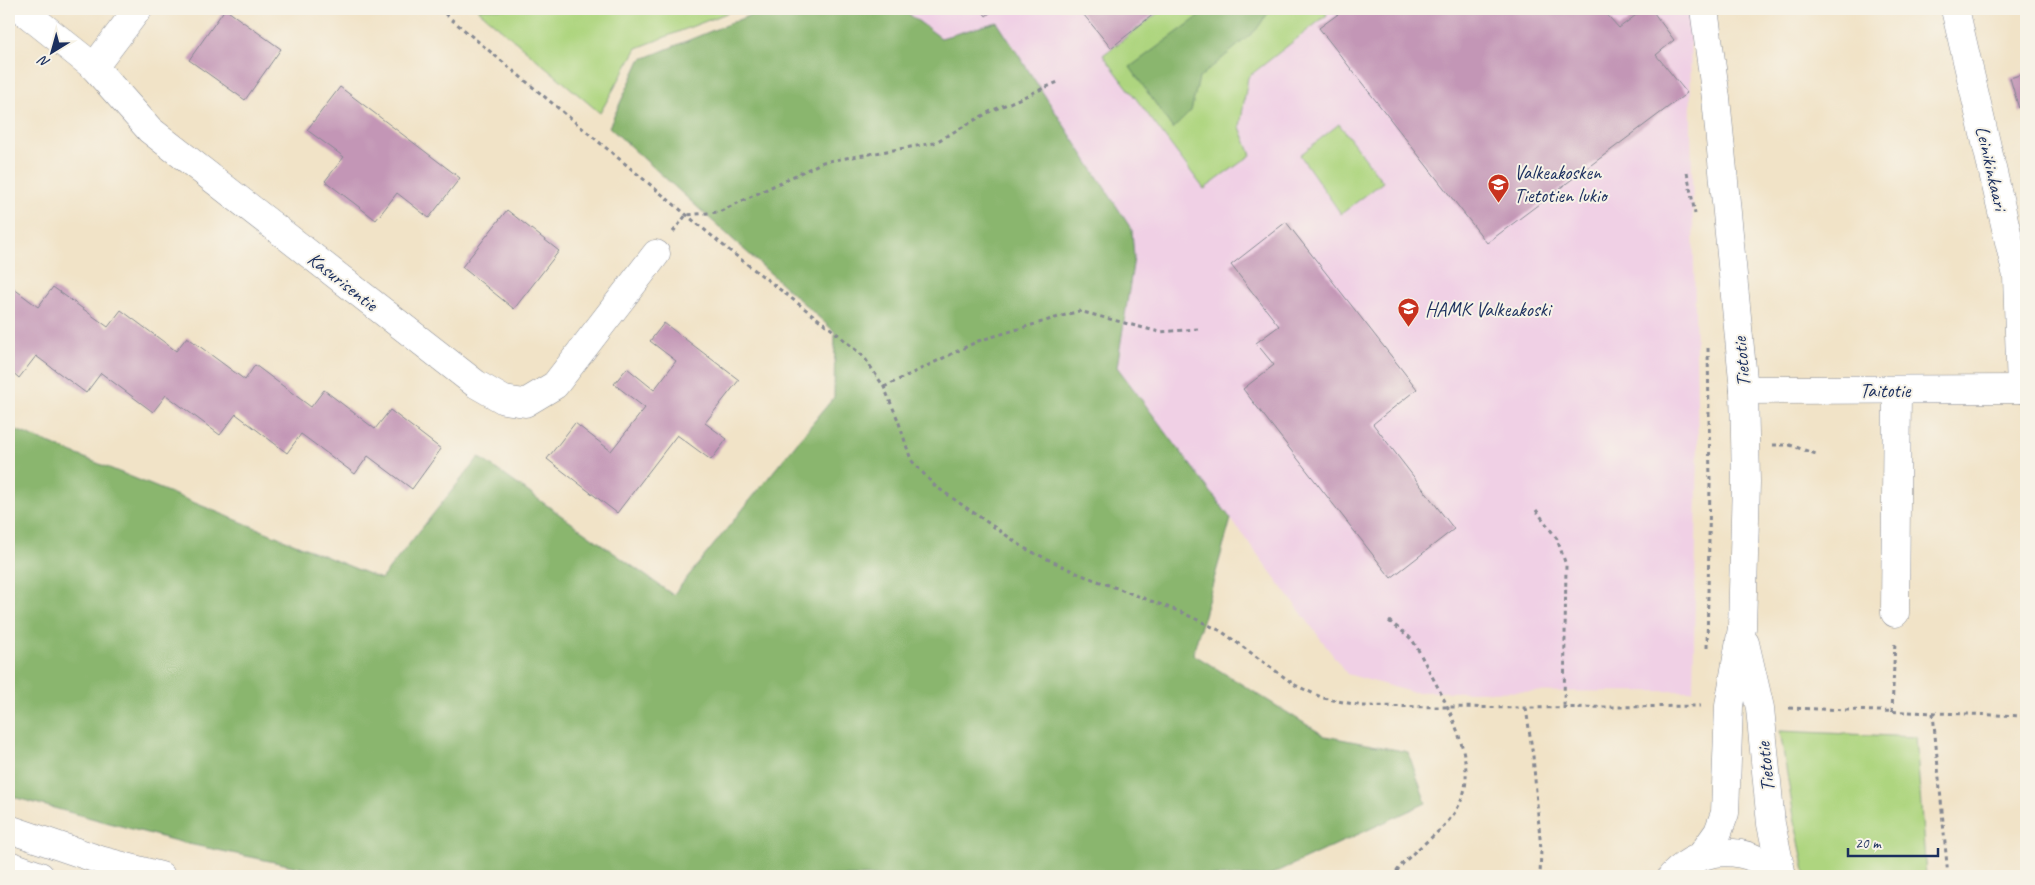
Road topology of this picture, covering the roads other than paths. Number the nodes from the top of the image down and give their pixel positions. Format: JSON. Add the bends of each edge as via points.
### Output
{"nodes":[{"id":1,"x":21,"y":9,"type":"edge"},
{"id":2,"x":138,"y":9,"type":"edge"},
{"id":3,"x":1704,"y":9,"type":"edge"},
{"id":4,"x":1955,"y":9,"type":"edge"},
{"id":5,"x":94,"y":67,"type":"junction"},
{"id":6,"x":656,"y":254,"type":"dead end"},
{"id":7,"x":2024,"y":389,"type":"edge"},
{"id":8,"x":1744,"y":390,"type":"junction"},
{"id":9,"x":1896,"y":390,"type":"junction"},
{"id":10,"x":1896,"y":613,"type":"road end"},
{"id":11,"x":1742,"y":628,"type":"junction"},
{"id":12,"x":9,"y":829,"type":"edge"},
{"id":13,"x":9,"y":865,"type":"edge"},
{"id":14,"x":1678,"y":869,"type":"edge"},
{"id":15,"x":40,"y":876,"type":"edge"},
{"id":16,"x":161,"y":876,"type":"edge"},
{"id":17,"x":1781,"y":876,"type":"edge"}],
"edges":[{"from":1,"to":5,"type":"street","name":"Kasurisentie"},
{"from":2,"to":5,"type":"street"},
{"from":3,"to":8,"type":"street","name":"Tietotie","via":[[1716,98]]},
{"from":4,"to":7,"type":"street","name":"Leinikinkaari","via":[[2017,276]]},
{"from":5,"to":6,"type":"street","name":"Kasurisentie","via":[[150,130],[476,384],[504,400],[525,403],[555,385]]},
{"from":7,"to":9,"type":"street","name":"Taitotie"},
{"from":8,"to":9,"type":"street","name":"Taitotie"},
{"from":8,"to":11,"type":"street","name":"Tietotie","via":[[1746,482]]},
{"from":9,"to":10,"type":"street"},
{"from":11,"to":14,"type":"street","name":"Tietotie","via":[[1729,706],[1725,813],[1718,832]]},
{"from":11,"to":17,"type":"street","name":"Tietotie","via":[[1760,708],[1771,824]]},
{"from":12,"to":16,"type":"street","via":[[100,860]]},
{"from":13,"to":15,"type":"street"},
{"from":14,"to":17,"type":"street","via":[[1715,853],[1742,854],[1760,860]]}]}
